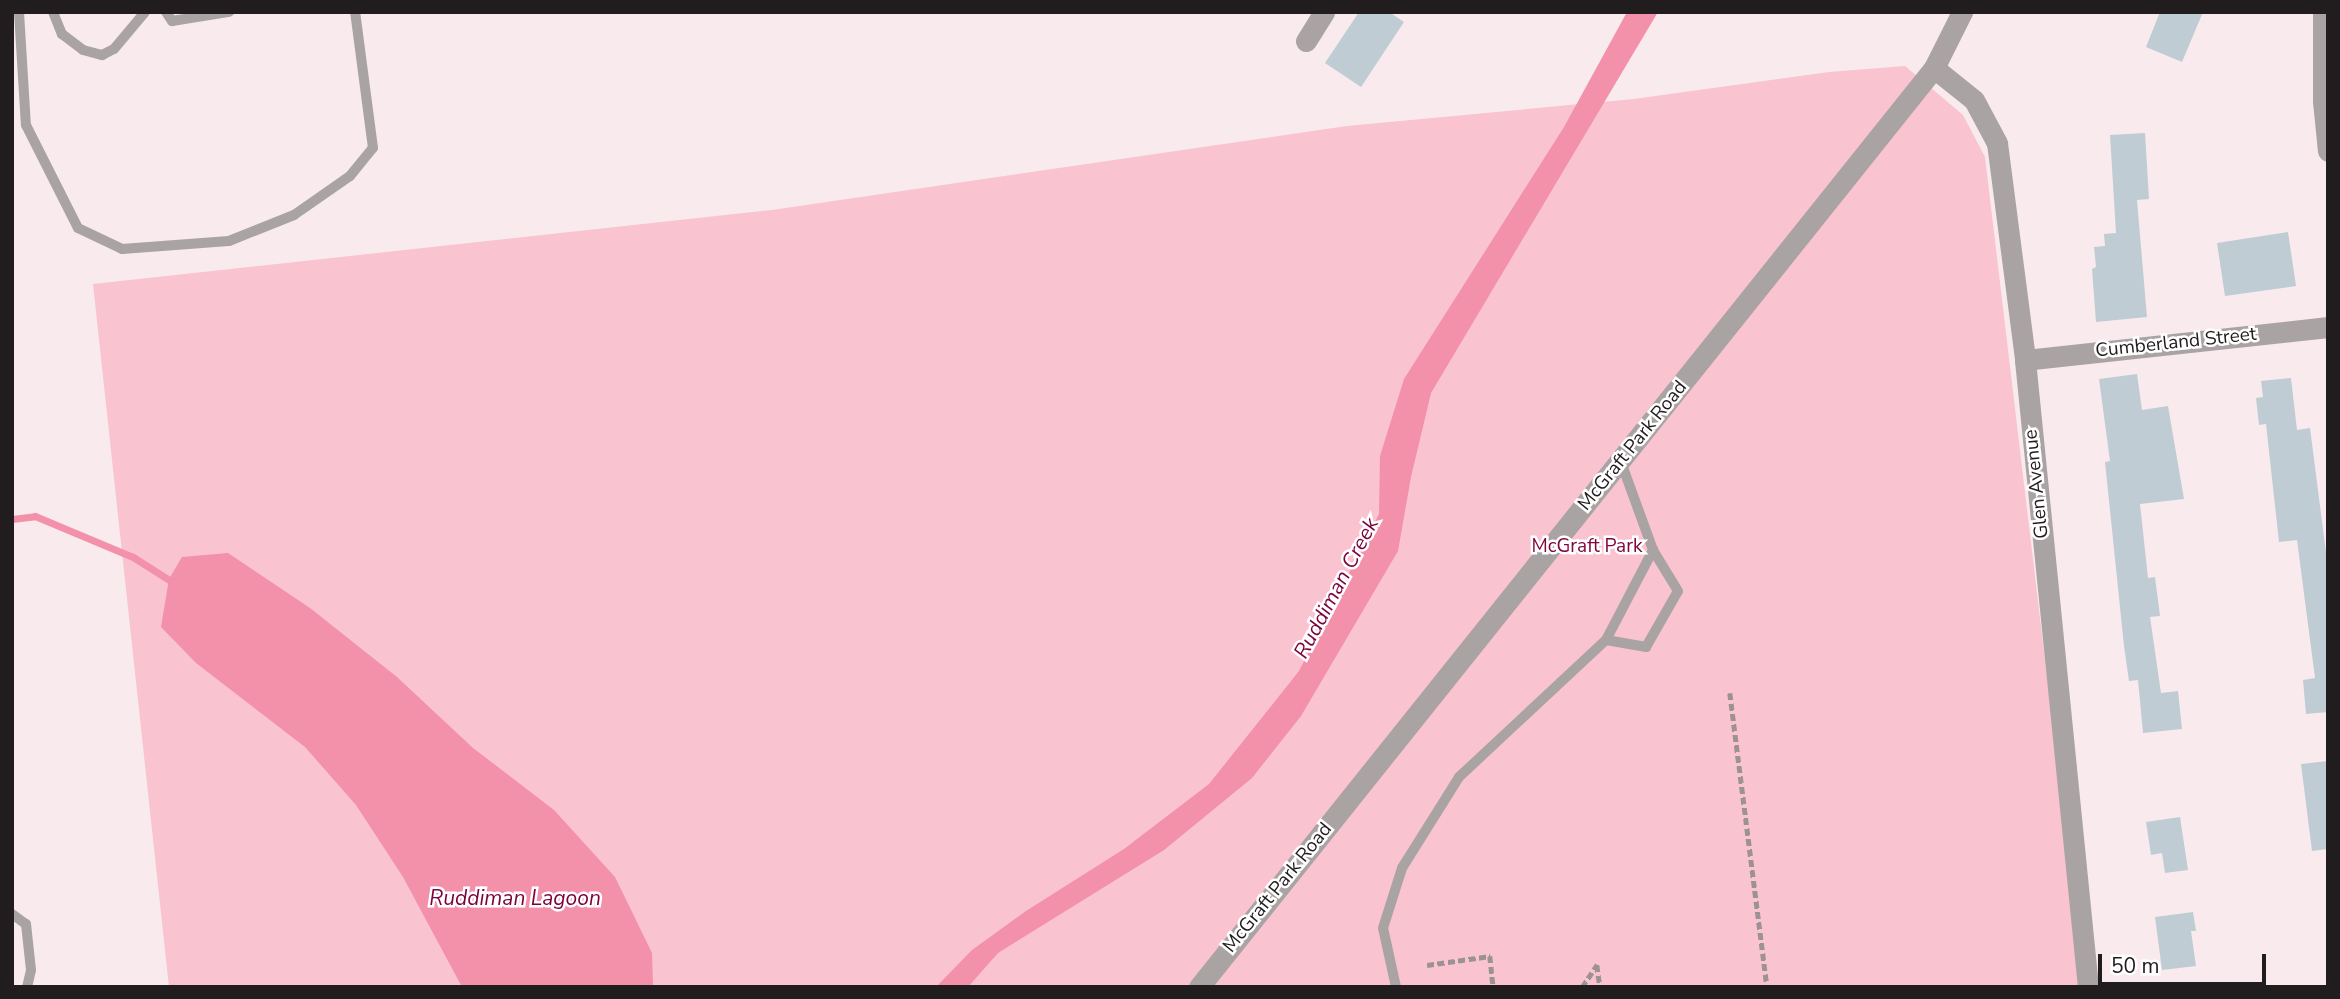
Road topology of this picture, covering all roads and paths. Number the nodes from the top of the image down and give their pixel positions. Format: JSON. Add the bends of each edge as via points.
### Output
{"nodes":[{"id":1,"x":19,"y":12,"type":"edge"},
{"id":2,"x":53,"y":12,"type":"edge"},
{"id":3,"x":145,"y":12,"type":"edge"},
{"id":4,"x":166,"y":12,"type":"edge"},
{"id":5,"x":229,"y":12,"type":"edge"},
{"id":6,"x":355,"y":12,"type":"edge"},
{"id":7,"x":1324,"y":12,"type":"edge"},
{"id":8,"x":1962,"y":12,"type":"edge"},
{"id":9,"x":2323,"y":12,"type":"edge"},
{"id":10,"x":1306,"y":41,"type":"dead end"},
{"id":11,"x":1934,"y":68,"type":"junction"},
{"id":12,"x":2328,"y":151,"type":"edge"},
{"id":13,"x":2328,"y":327,"type":"edge"},
{"id":14,"x":2025,"y":360,"type":"junction"},
{"id":15,"x":1621,"y":461,"type":"junction"},
{"id":16,"x":1653,"y":550,"type":"junction"},
{"id":17,"x":1606,"y":640,"type":"junction"},
{"id":18,"x":1730,"y":693,"type":"dead end"},
{"id":19,"x":12,"y":914,"type":"edge"},
{"id":20,"x":1427,"y":965,"type":"dead end"},
{"id":21,"x":27,"y":987,"type":"edge"},
{"id":22,"x":1199,"y":987,"type":"edge"},
{"id":23,"x":1396,"y":987,"type":"edge"},
{"id":24,"x":1493,"y":987,"type":"edge"},
{"id":25,"x":1581,"y":987,"type":"edge"},
{"id":26,"x":1600,"y":987,"type":"edge"},
{"id":27,"x":1767,"y":987,"type":"edge"},
{"id":28,"x":2088,"y":987,"type":"edge"}],
"edges":[{"from":1,"to":6,"type":"lane","via":[[26,125],[78,228],[122,249],[229,241],[294,215],[350,176],[373,148]]},
{"from":2,"to":3,"type":"lane","via":[[62,34],[83,50],[102,55],[114,50]]},
{"from":4,"to":5,"type":"lane","via":[[172,20]]},
{"from":7,"to":10,"type":"street"},
{"from":8,"to":11,"type":"street"},
{"from":9,"to":12,"type":"street"},
{"from":11,"to":14,"type":"street","name":"Glen Avenue","via":[[1974,100],[1997,143]]},
{"from":11,"to":15,"type":"street","name":"McGraft Park Road"},
{"from":13,"to":14,"type":"street","name":"Cumberland Street"},
{"from":14,"to":28,"type":"street","name":"Glen Avenue"},
{"from":15,"to":16,"type":"lane"},
{"from":15,"to":22,"type":"street","name":"McGraft Park Road"},
{"from":16,"to":17,"type":"lane"},
{"from":16,"to":17,"type":"lane","via":[[1678,591],[1646,647]]},
{"from":17,"to":23,"type":"lane","via":[[1460,776],[1402,868],[1383,928]]},
{"from":18,"to":27,"type":"path"},
{"from":19,"to":21,"type":"lane","via":[[26,924],[31,970]]},
{"from":20,"to":24,"type":"path","via":[[1490,956]]},
{"from":25,"to":26,"type":"path","via":[[1597,965]]}]}
